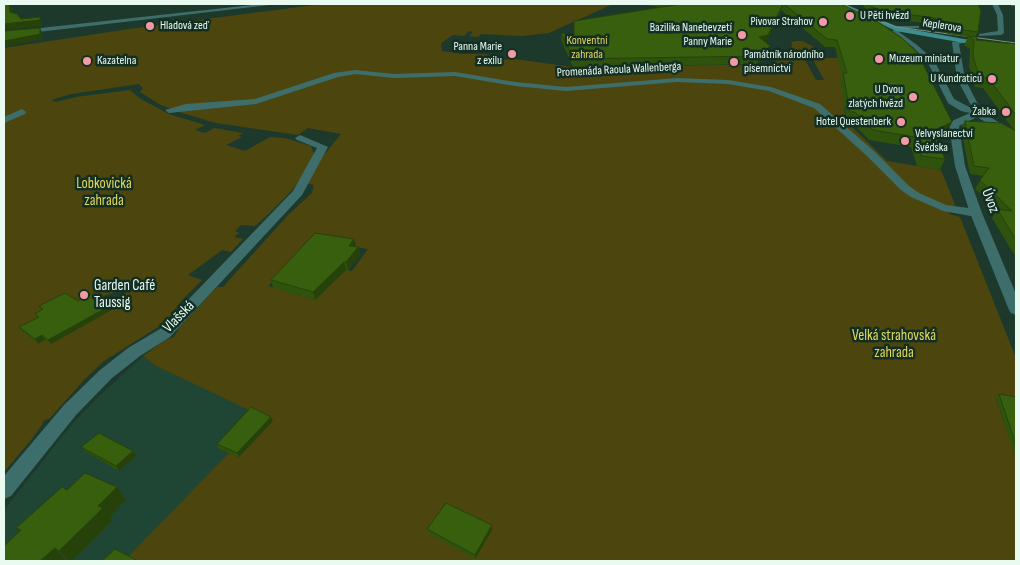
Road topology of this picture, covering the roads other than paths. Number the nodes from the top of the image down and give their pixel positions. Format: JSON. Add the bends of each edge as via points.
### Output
{"nodes":[{"id":1,"x":276,"y":4,"type":"edge"},
{"id":2,"x":833,"y":4,"type":"edge"},
{"id":3,"x":841,"y":4,"type":"edge"},
{"id":4,"x":847,"y":4,"type":"edge"},
{"id":5,"x":995,"y":4,"type":"edge"},
{"id":6,"x":1012,"y":4,"type":"edge"},
{"id":7,"x":1016,"y":4,"type":"edge"},
{"id":8,"x":853,"y":9,"type":"junction"},
{"id":9,"x":872,"y":21,"type":"junction"},
{"id":10,"x":917,"y":27,"type":"junction"},
{"id":11,"x":896,"y":29,"type":"junction"},
{"id":12,"x":4,"y":34,"type":"edge"},
{"id":13,"x":980,"y":35,"type":"junction"},
{"id":14,"x":964,"y":40,"type":"junction"},
{"id":15,"x":1016,"y":46,"type":"edge"},
{"id":16,"x":169,"y":110,"type":"dead end"},
{"id":17,"x":22,"y":112,"type":"dead end"},
{"id":18,"x":978,"y":113,"type":"junction"},
{"id":19,"x":4,"y":120,"type":"edge"},
{"id":20,"x":1016,"y":137,"type":"edge"},
{"id":21,"x":300,"y":138,"type":"dead end"},
{"id":22,"x":976,"y":213,"type":"junction"},
{"id":23,"x":1016,"y":310,"type":"edge"},
{"id":24,"x":4,"y":490,"type":"edge"}],
"edges":[{"from":1,"to":12,"type":"street"},
{"from":2,"to":9,"type":"street"},
{"from":3,"to":8,"type":"main road"},
{"from":4,"to":8,"type":"main road"},
{"from":5,"to":13,"type":"street","via":[[1000,15],[1001,33]]},
{"from":6,"to":7,"type":"street"},
{"from":8,"to":9,"type":"main road"},
{"from":9,"to":10,"type":"main road","name":"Keplerova"},
{"from":9,"to":11,"type":"main road","name":"Keplerova"},
{"from":10,"to":11,"type":"street","via":[[901,26]]},
{"from":10,"to":13,"type":"main road","name":"Keplerova"},
{"from":11,"to":14,"type":"main road","name":"Keplerova"},
{"from":11,"to":18,"type":"street","via":[[896,33],[931,62],[952,101]]},
{"from":13,"to":15,"type":"main road","name":"Keplerova"},
{"from":14,"to":15,"type":"main road","name":"Keplerova"},
{"from":14,"to":18,"type":"street","via":[[955,42],[961,79]]},
{"from":16,"to":22,"type":"street","name":"Promenáda Raoula Wallenberga","via":[[256,101],[355,72],[394,76],[456,74],[566,89],[677,80],[728,82],[771,89],[808,102],[824,111],[915,195],[943,208]]},
{"from":17,"to":19,"type":"street"},
{"from":18,"to":20,"type":"street"},
{"from":18,"to":22,"type":"street","name":"Úvoz","via":[[954,125],[960,166]]},
{"from":21,"to":24,"type":"street","name":"Vlašská","via":[[323,147],[298,193],[164,333],[106,374],[70,410]]},
{"from":22,"to":23,"type":"street","name":"Úvoz"}]}
